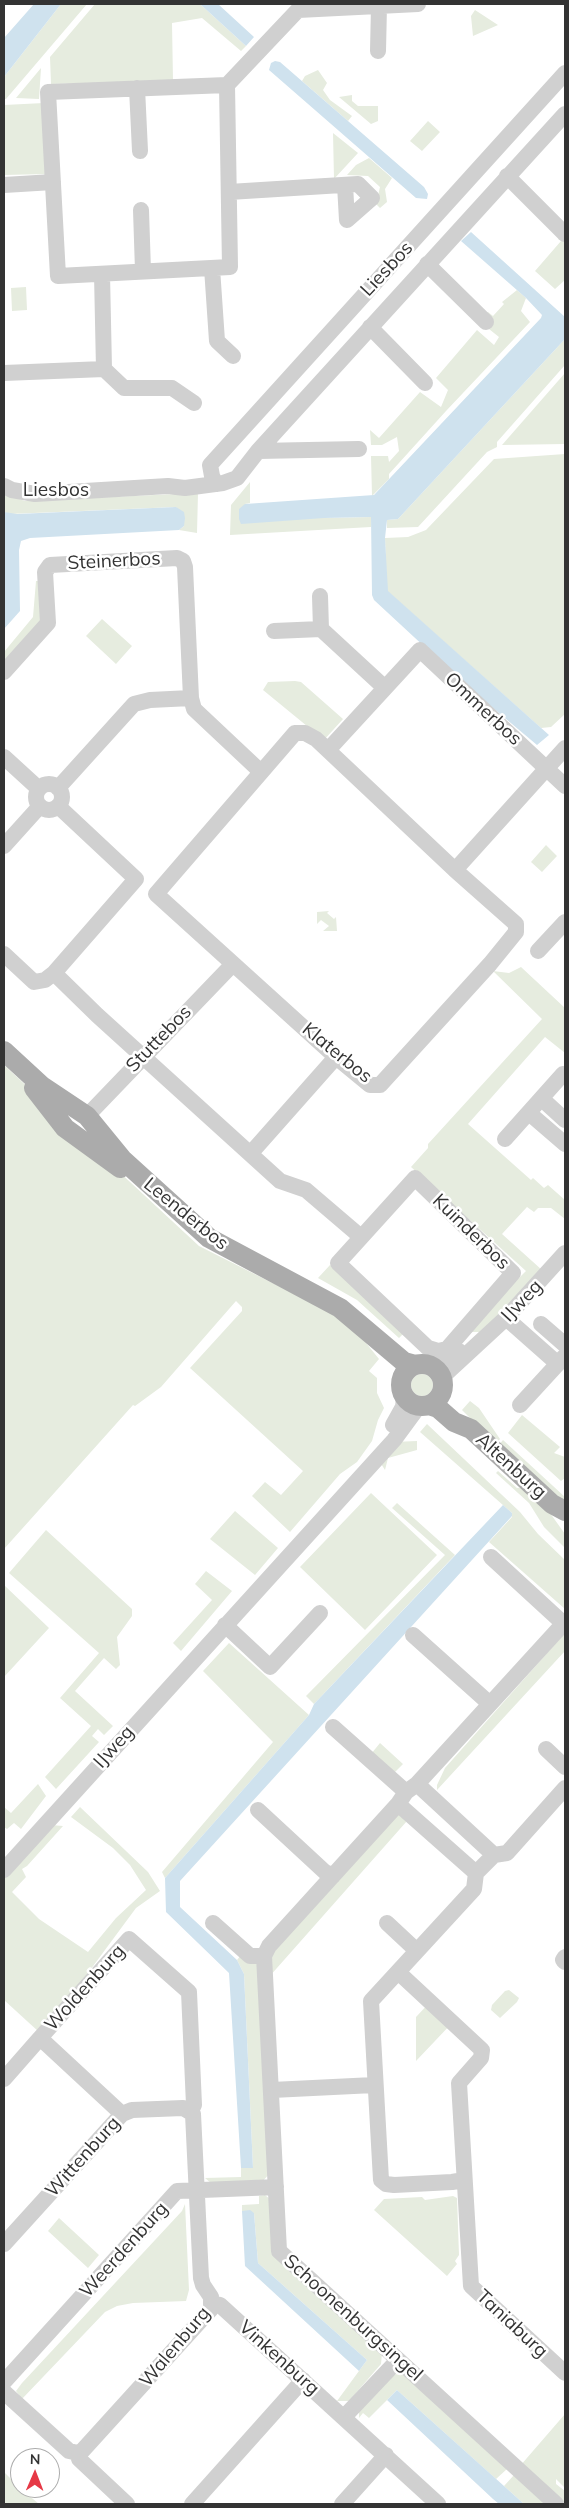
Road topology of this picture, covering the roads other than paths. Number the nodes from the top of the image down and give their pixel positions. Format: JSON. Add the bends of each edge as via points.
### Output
{"nodes":[{"id":1,"x":418,"y":4,"type":"edge"},
{"id":2,"x":379,"y":6,"type":"junction"},
{"id":3,"x":295,"y":7,"type":"edge"},
{"id":4,"x":378,"y":51,"type":"dead end"},
{"id":5,"x":565,"y":73,"type":"edge"},
{"id":6,"x":227,"y":85,"type":"junction"},
{"id":7,"x":137,"y":88,"type":"junction"},
{"id":8,"x":564,"y":116,"type":"edge"},
{"id":9,"x":140,"y":151,"type":"dead end"},
{"id":10,"x":507,"y":176,"type":"junction"},
{"id":11,"x":53,"y":182,"type":"junction"},
{"id":12,"x":4,"y":185,"type":"edge"},
{"id":13,"x":345,"y":185,"type":"dead end"},
{"id":14,"x":460,"y":190,"type":"junction"},
{"id":15,"x":229,"y":192,"type":"junction"},
{"id":16,"x":478,"y":209,"type":"junction"},
{"id":17,"x":141,"y":210,"type":"dead end"},
{"id":18,"x":437,"y":215,"type":"junction"},
{"id":19,"x":458,"y":230,"type":"junction"},
{"id":20,"x":565,"y":234,"type":"edge"},
{"id":21,"x":427,"y":264,"type":"junction"},
{"id":22,"x":212,"y":268,"type":"junction"},
{"id":23,"x":144,"y":271,"type":"junction"},
{"id":24,"x":102,"y":274,"type":"junction"},
{"id":25,"x":486,"y":322,"type":"dead end"},
{"id":26,"x":370,"y":327,"type":"junction"},
{"id":27,"x":233,"y":356,"type":"dead end"},
{"id":28,"x":104,"y":368,"type":"junction"},
{"id":29,"x":4,"y":373,"type":"edge"},
{"id":30,"x":425,"y":383,"type":"dead end"},
{"id":31,"x":194,"y":403,"type":"dead end"},
{"id":32,"x":359,"y":449,"type":"dead end"},
{"id":33,"x":258,"y":451,"type":"junction"},
{"id":34,"x":210,"y":465,"type":"junction"},
{"id":35,"x":216,"y":484,"type":"junction"},
{"id":36,"x":4,"y":486,"type":"edge"},
{"id":37,"x":168,"y":486,"type":"junction"},
{"id":38,"x":320,"y":596,"type":"dead end"},
{"id":39,"x":321,"y":629,"type":"junction"},
{"id":40,"x":274,"y":631,"type":"dead end"},
{"id":41,"x":4,"y":672,"type":"edge"},
{"id":42,"x":385,"y":688,"type":"junction"},
{"id":43,"x":191,"y":698,"type":"junction"},
{"id":44,"x":565,"y":748,"type":"edge"},
{"id":45,"x":328,"y":750,"type":"junction"},
{"id":46,"x":4,"y":757,"type":"edge"},
{"id":47,"x":547,"y":769,"type":"junction"},
{"id":48,"x":261,"y":772,"type":"junction"},
{"id":49,"x":565,"y":786,"type":"edge"},
{"id":50,"x":58,"y":788,"type":"junction"},
{"id":51,"x":39,"y":789,"type":"junction"},
{"id":52,"x":40,"y":806,"type":"junction"},
{"id":53,"x":58,"y":806,"type":"junction"},
{"id":54,"x":4,"y":846,"type":"edge"},
{"id":55,"x":455,"y":870,"type":"junction"},
{"id":56,"x":565,"y":922,"type":"edge"},
{"id":57,"x":538,"y":951,"type":"dead end"},
{"id":58,"x":4,"y":954,"type":"edge"},
{"id":59,"x":233,"y":964,"type":"junction"},
{"id":60,"x":54,"y":973,"type":"junction"},
{"id":61,"x":4,"y":1051,"type":"edge"},
{"id":62,"x":143,"y":1056,"type":"junction"},
{"id":63,"x":336,"y":1056,"type":"junction"},
{"id":64,"x":4,"y":1060,"type":"edge"},
{"id":65,"x":563,"y":1074,"type":"dead end"},
{"id":66,"x":542,"y":1098,"type":"junction"},
{"id":67,"x":64,"y":1112,"type":"junction"},
{"id":68,"x":529,"y":1113,"type":"junction"},
{"id":69,"x":565,"y":1120,"type":"edge"},
{"id":70,"x":93,"y":1122,"type":"junction"},
{"id":71,"x":505,"y":1139,"type":"dead end"},
{"id":72,"x":81,"y":1141,"type":"junction"},
{"id":73,"x":565,"y":1144,"type":"edge"},
{"id":74,"x":251,"y":1153,"type":"junction"},
{"id":75,"x":361,"y":1237,"type":"junction"},
{"id":76,"x":565,"y":1253,"type":"edge"},
{"id":77,"x":506,"y":1318,"type":"junction"},
{"id":78,"x":541,"y":1324,"type":"dead end"},
{"id":79,"x":565,"y":1345,"type":"edge"},
{"id":80,"x":562,"y":1360,"type":"edge"},
{"id":81,"x":423,"y":1386,"type":"junction"},
{"id":82,"x":520,"y":1405,"type":"dead end"},
{"id":83,"x":559,"y":1507,"type":"edge"},
{"id":84,"x":565,"y":1521,"type":"edge"},
{"id":85,"x":491,"y":1557,"type":"dead end"},
{"id":86,"x":320,"y":1614,"type":"dead end"},
{"id":87,"x":564,"y":1623,"type":"edge"},
{"id":88,"x":225,"y":1625,"type":"junction"},
{"id":89,"x":413,"y":1635,"type":"dead end"},
{"id":90,"x":490,"y":1704,"type":"junction"},
{"id":91,"x":333,"y":1727,"type":"dead end"},
{"id":92,"x":546,"y":1749,"type":"dead end"},
{"id":93,"x":565,"y":1767,"type":"edge"},
{"id":94,"x":565,"y":1788,"type":"edge"},
{"id":95,"x":407,"y":1793,"type":"junction"},
{"id":96,"x":258,"y":1810,"type":"dead end"},
{"id":97,"x":494,"y":1854,"type":"junction"},
{"id":98,"x":4,"y":1870,"type":"edge"},
{"id":99,"x":476,"y":1873,"type":"junction"},
{"id":100,"x":333,"y":1876,"type":"junction"},
{"id":101,"x":213,"y":1923,"type":"dead end"},
{"id":102,"x":387,"y":1923,"type":"dead end"},
{"id":103,"x":417,"y":1951,"type":"junction"},
{"id":104,"x":264,"y":1956,"type":"junction"},
{"id":105,"x":398,"y":1972,"type":"junction"},
{"id":106,"x":40,"y":2038,"type":"junction"},
{"id":107,"x":4,"y":2079,"type":"edge"},
{"id":108,"x":374,"y":2085,"type":"junction"},
{"id":109,"x":272,"y":2090,"type":"junction"},
{"id":110,"x":190,"y":2111,"type":"junction"},
{"id":111,"x":122,"y":2114,"type":"junction"},
{"id":112,"x":464,"y":2180,"type":"junction"},
{"id":113,"x":276,"y":2187,"type":"junction"},
{"id":114,"x":197,"y":2190,"type":"junction"},
{"id":115,"x":4,"y":2244,"type":"edge"},
{"id":116,"x":212,"y":2303,"type":"junction"},
{"id":117,"x":398,"y":2360,"type":"junction"},
{"id":118,"x":565,"y":2373,"type":"edge"},
{"id":119,"x":303,"y":2380,"type":"junction"},
{"id":120,"x":4,"y":2382,"type":"edge"},
{"id":121,"x":4,"y":2392,"type":"edge"},
{"id":122,"x":344,"y":2417,"type":"junction"},
{"id":123,"x":78,"y":2453,"type":"junction"},
{"id":124,"x":386,"y":2455,"type":"junction"},
{"id":125,"x":127,"y":2504,"type":"edge"},
{"id":126,"x":192,"y":2504,"type":"edge"},
{"id":127,"x":342,"y":2504,"type":"edge"},
{"id":128,"x":438,"y":2504,"type":"edge"},
{"id":129,"x":556,"y":2504,"type":"edge"}],
"edges":[{"from":1,"to":2,"type":"street"},
{"from":2,"to":3,"type":"street"},
{"from":2,"to":4,"type":"street"},
{"from":3,"to":6,"type":"street"},
{"from":5,"to":14,"type":"street","name":"Liesbos"},
{"from":6,"to":7,"type":"street"},
{"from":6,"to":15,"type":"street"},
{"from":7,"to":9,"type":"street"},
{"from":7,"to":11,"type":"street","via":[[48,92]]},
{"from":8,"to":10,"type":"street","name":"Liesbos"},
{"from":10,"to":16,"type":"street","name":"Liesbos"},
{"from":10,"to":20,"type":"street"},
{"from":11,"to":12,"type":"street"},
{"from":11,"to":24,"type":"street","via":[[58,276]]},
{"from":13,"to":15,"type":"street"},
{"from":14,"to":16,"type":"street","via":[[462,198]]},
{"from":14,"to":18,"type":"street","name":"Liesbos"},
{"from":15,"to":22,"type":"street","via":[[230,267]]},
{"from":16,"to":19,"type":"street","name":"Liesbos"},
{"from":17,"to":23,"type":"street"},
{"from":18,"to":19,"type":"street","via":[[451,219]]},
{"from":18,"to":34,"type":"street","name":"Liesbos"},
{"from":19,"to":21,"type":"street","name":"Liesbos"},
{"from":21,"to":25,"type":"street","name":"Liesbos"},
{"from":21,"to":26,"type":"street","name":"Liesbos"},
{"from":22,"to":23,"type":"street"},
{"from":22,"to":27,"type":"street","via":[[217,341]]},
{"from":23,"to":24,"type":"street"},
{"from":24,"to":28,"type":"street"},
{"from":26,"to":30,"type":"street","name":"Liesbos"},
{"from":26,"to":33,"type":"street","name":"Liesbos"},
{"from":28,"to":29,"type":"street"},
{"from":28,"to":31,"type":"street","via":[[124,388],[172,388]]},
{"from":32,"to":33,"type":"street"},
{"from":33,"to":35,"type":"street","name":"Liesbos","via":[[237,478]]},
{"from":34,"to":35,"type":"street"},
{"from":34,"to":37,"type":"street","name":"Liesbos","via":[[201,474]]},
{"from":35,"to":37,"type":"street","name":"Liesbos","via":[[185,488]]},
{"from":36,"to":37,"type":"street","name":"Liesbos","via":[[34,494]]},
{"from":38,"to":39,"type":"street"},
{"from":39,"to":40,"type":"street"},
{"from":39,"to":42,"type":"street"},
{"from":41,"to":43,"type":"street","name":"Steinerbos","via":[[48,623],[45,572],[50,565],[176,558],[183,561],[185,567]]},
{"from":42,"to":45,"type":"street"},
{"from":42,"to":47,"type":"street","name":"Ommerbos","via":[[420,650]]},
{"from":43,"to":48,"type":"street","name":"Steinerbos","via":[[199,714]]},
{"from":43,"to":50,"type":"street","via":[[134,704]]},
{"from":44,"to":47,"type":"street"},
{"from":45,"to":48,"type":"street","name":"Klaterbos","via":[[305,733],[295,733]]},
{"from":45,"to":55,"type":"street","name":"Klaterbos"},
{"from":46,"to":51,"type":"street"},
{"from":47,"to":49,"type":"street","name":"Ommerbos"},
{"from":47,"to":55,"type":"street"},
{"from":48,"to":59,"type":"street","name":"Klaterbos","via":[[156,894]]},
{"from":50,"to":51,"type":"street","via":[[46,785]]},
{"from":50,"to":53,"type":"street","via":[[62,799]]},
{"from":51,"to":52,"type":"street","via":[[37,800]]},
{"from":52,"to":53,"type":"street","via":[[51,810]]},
{"from":52,"to":54,"type":"street"},
{"from":53,"to":60,"type":"street","via":[[136,879]]},
{"from":55,"to":63,"type":"street","name":"Klaterbos","via":[[516,924],[516,932],[380,1085],[370,1085]]},
{"from":56,"to":57,"type":"street"},
{"from":58,"to":60,"type":"street","via":[[34,982],[45,980]]},
{"from":59,"to":62,"type":"street","name":"Stuttebos"},
{"from":59,"to":63,"type":"street","name":"Klaterbos"},
{"from":60,"to":62,"type":"street"},
{"from":61,"to":67,"type":"main road","name":"Leenderbos","via":[[42,1086]]},
{"from":62,"to":70,"type":"street","name":"Stuttebos"},
{"from":62,"to":74,"type":"street"},
{"from":63,"to":74,"type":"street"},
{"from":64,"to":67,"type":"main road","name":"Leenderbos"},
{"from":65,"to":66,"type":"street"},
{"from":66,"to":68,"type":"street"},
{"from":66,"to":69,"type":"street"},
{"from":67,"to":70,"type":"main road","name":"Leenderbos"},
{"from":67,"to":72,"type":"main road","name":"Leenderbos"},
{"from":68,"to":71,"type":"street"},
{"from":68,"to":73,"type":"street"},
{"from":70,"to":72,"type":"main road","via":[[98,1135]]},
{"from":70,"to":81,"type":"main road","name":"Leenderbos","via":[[123,1160],[209,1238],[340,1308],[404,1362]]},
{"from":72,"to":81,"type":"main road","name":"Leenderbos","via":[[117,1165],[207,1244],[345,1320],[392,1364]]},
{"from":74,"to":75,"type":"street","via":[[280,1180],[306,1190]]},
{"from":75,"to":75,"type":"street","name":"Kuinderbos","via":[[415,1178],[514,1273],[446,1349],[438,1351],[428,1348],[338,1263]]},
{"from":76,"to":77,"type":"street","name":"IJweg"},
{"from":77,"to":80,"type":"street"},
{"from":77,"to":81,"type":"street","name":"IJweg"},
{"from":78,"to":79,"type":"street"},
{"from":80,"to":82,"type":"street"},
{"from":81,"to":83,"type":"main road","name":"Altenburg","via":[[463,1415],[470,1429]]},
{"from":81,"to":88,"type":"street","name":"IJweg","via":[[402,1407],[384,1448]]},
{"from":83,"to":84,"type":"main road","name":"Altenburg"},
{"from":85,"to":87,"type":"street"},
{"from":86,"to":88,"type":"street","via":[[270,1667]]},
{"from":87,"to":90,"type":"street"},
{"from":88,"to":98,"type":"street","name":"IJweg"},
{"from":89,"to":90,"type":"street"},
{"from":90,"to":95,"type":"street"},
{"from":91,"to":95,"type":"street"},
{"from":92,"to":93,"type":"street"},
{"from":94,"to":97,"type":"street","via":[[507,1853]]},
{"from":95,"to":97,"type":"street"},
{"from":95,"to":99,"type":"street"},
{"from":95,"to":100,"type":"street"},
{"from":96,"to":100,"type":"street"},
{"from":97,"to":99,"type":"street"},
{"from":99,"to":103,"type":"street","via":[[474,1890]]},
{"from":100,"to":104,"type":"street","via":[[268,1946]]},
{"from":101,"to":104,"type":"street","via":[[250,1956]]},
{"from":102,"to":103,"type":"street"},
{"from":103,"to":105,"type":"street"},
{"from":104,"to":109,"type":"street","name":"Schoonenburgsingel"},
{"from":105,"to":108,"type":"street","via":[[371,2001]]},
{"from":105,"to":112,"type":"street","name":"Taniaburg","via":[[482,2050],[481,2058],[459,2082]]},
{"from":106,"to":107,"type":"street"},
{"from":106,"to":110,"type":"street","name":"Woldenburg","via":[[130,1938],[190,1992],[194,2105]]},
{"from":106,"to":111,"type":"street","name":"Woldenburg"},
{"from":108,"to":109,"type":"street"},
{"from":108,"to":112,"type":"street","via":[[378,2171],[382,2182],[394,2185]]},
{"from":109,"to":113,"type":"street","name":"Schoonenburgsingel"},
{"from":110,"to":111,"type":"street","name":"Wittenburg","via":[[132,2110]]},
{"from":110,"to":114,"type":"street","via":[[194,2118]]},
{"from":111,"to":115,"type":"street","name":"Wittenburg"},
{"from":112,"to":118,"type":"street","name":"Taniaburg","via":[[471,2286]]},
{"from":113,"to":114,"type":"street","name":"Weerdenburg"},
{"from":113,"to":117,"type":"street","name":"Schoonenburgsingel","via":[[278,2245],[282,2255]]},
{"from":114,"to":116,"type":"street","name":"Walenburg","via":[[202,2278]]},
{"from":114,"to":120,"type":"street","name":"Weerdenburg","via":[[176,2191]]},
{"from":116,"to":119,"type":"street","name":"Vinkenburg","via":[[220,2305]]},
{"from":116,"to":123,"type":"street","name":"Walenburg","via":[[205,2317]]},
{"from":117,"to":122,"type":"street"},
{"from":117,"to":129,"type":"street","name":"Schoonenburgsingel"},
{"from":119,"to":122,"type":"street","name":"Vinkenburg"},
{"from":119,"to":126,"type":"street"},
{"from":121,"to":123,"type":"street","via":[[69,2451]]},
{"from":122,"to":124,"type":"street","name":"Vinkenburg"},
{"from":123,"to":125,"type":"street","via":[[81,2461]]},
{"from":124,"to":127,"type":"street"},
{"from":124,"to":128,"type":"street","name":"Vinkenburg"}]}
